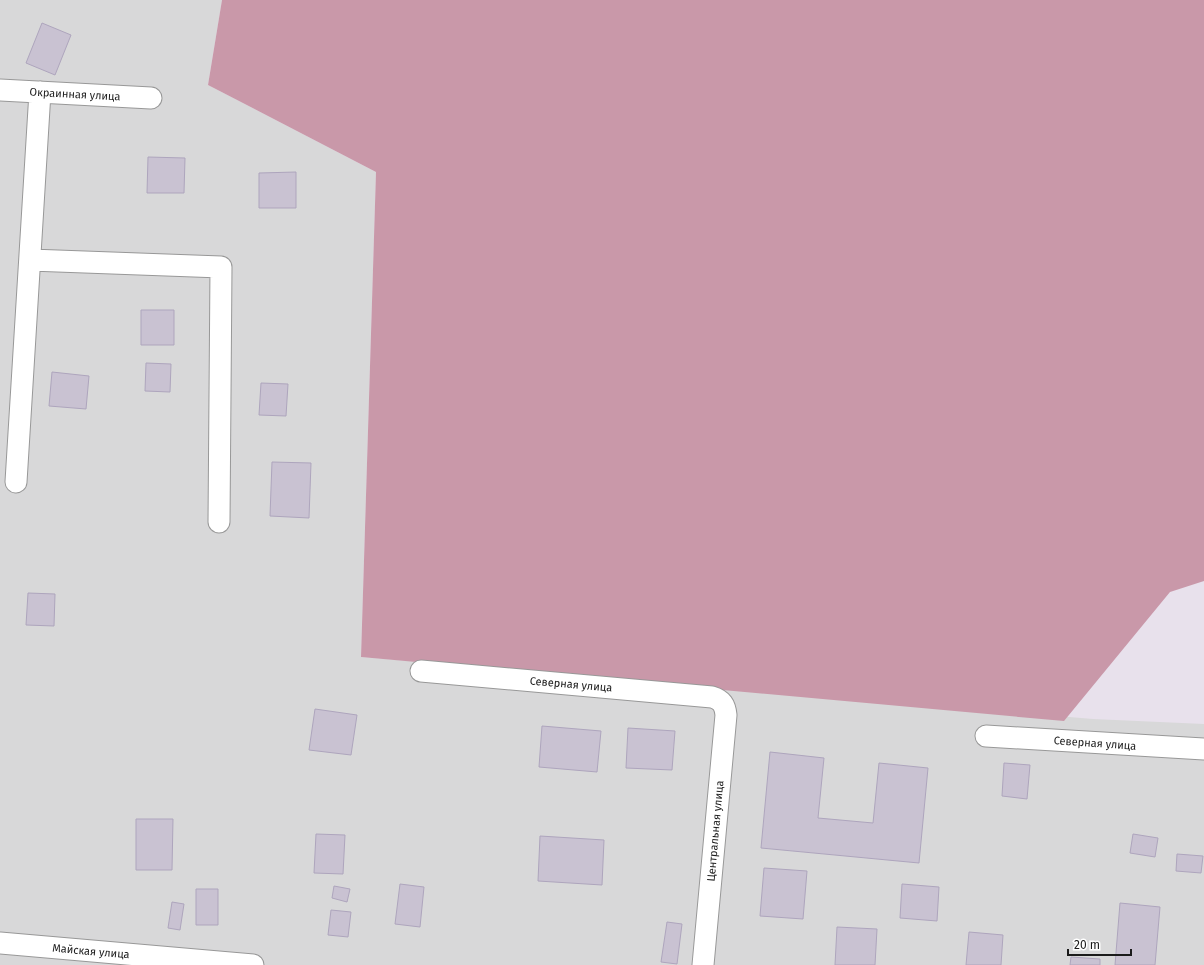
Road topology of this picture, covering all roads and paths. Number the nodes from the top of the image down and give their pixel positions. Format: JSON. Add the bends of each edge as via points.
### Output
{"nodes":[{"id":1,"x":0,"y":90,"type":"edge"},
{"id":2,"x":40,"y":92,"type":"junction"},
{"id":3,"x":151,"y":98,"type":"dead end"},
{"id":4,"x":30,"y":260,"type":"junction"},
{"id":5,"x":16,"y":482,"type":"dead end"},
{"id":6,"x":219,"y":522,"type":"dead end"},
{"id":7,"x":421,"y":671,"type":"dead end"},
{"id":8,"x":720,"y":699,"type":"joint"},
{"id":9,"x":986,"y":736,"type":"dead end"},
{"id":10,"x":1204,"y":750,"type":"edge"},
{"id":11,"x":0,"y":943,"type":"edge"},
{"id":12,"x":254,"y":965,"type":"edge"},
{"id":13,"x":703,"y":965,"type":"edge"}],
"edges":[{"from":1,"to":2,"type":"street","name":"Окраинная улица"},
{"from":2,"to":3,"type":"street","name":"Окраинная улица"},
{"from":2,"to":4,"type":"street"},
{"from":4,"to":5,"type":"street"},
{"from":4,"to":6,"type":"street","via":[[220,267]]},
{"from":7,"to":8,"type":"street","name":"Северная улица"},
{"from":8,"to":13,"type":"street","name":"Центральная улица","via":[[726,715]]},
{"from":9,"to":10,"type":"street","name":"Северная улица"},
{"from":11,"to":12,"type":"street","name":"Майская улица"}]}
